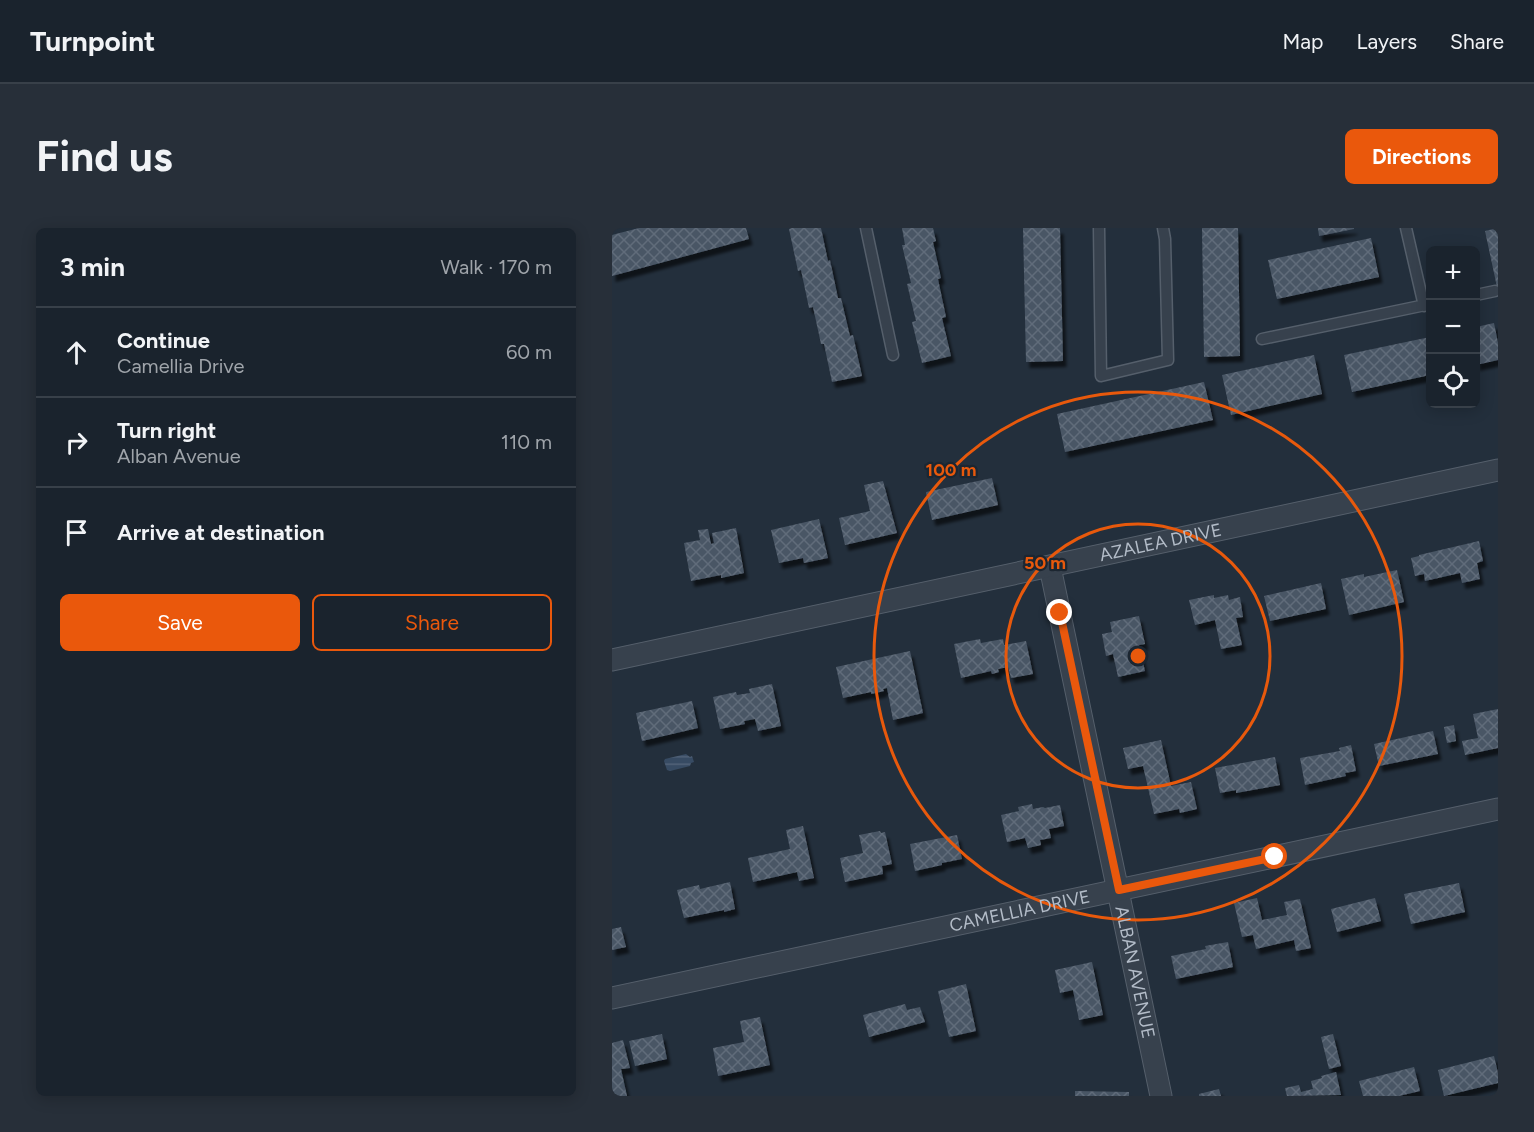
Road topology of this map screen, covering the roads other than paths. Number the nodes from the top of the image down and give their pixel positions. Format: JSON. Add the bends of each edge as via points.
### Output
{"nodes":[{"id":1,"x":866,"y":228,"type":"edge"},
{"id":2,"x":1099,"y":228,"type":"edge"},
{"id":3,"x":1163,"y":228,"type":"edge"},
{"id":4,"x":1406,"y":228,"type":"edge"},
{"id":5,"x":1495,"y":291,"type":"dead end"},
{"id":6,"x":1480,"y":294,"type":"edge"},
{"id":7,"x":1426,"y":301,"type":"edge"},
{"id":8,"x":1426,"y":305,"type":"edge"},
{"id":9,"x":1262,"y":339,"type":"dead end"},
{"id":10,"x":893,"y":355,"type":"dead end"},
{"id":11,"x":1498,"y":470,"type":"edge"},
{"id":12,"x":1050,"y":567,"type":"junction"},
{"id":13,"x":612,"y":660,"type":"edge"},
{"id":14,"x":1498,"y":809,"type":"edge"},
{"id":15,"x":1119,"y":890,"type":"junction"},
{"id":16,"x":612,"y":998,"type":"edge"},
{"id":17,"x":1161,"y":1096,"type":"edge"}],
"edges":[{"from":1,"to":10,"type":"lane"},
{"from":2,"to":3,"type":"lane","via":[[1101,376],[1168,360]]},
{"from":4,"to":7,"type":"lane"},
{"from":5,"to":6,"type":"lane"},
{"from":8,"to":9,"type":"lane"},
{"from":11,"to":12,"type":"street","name":"AZALEA DRIVE"},
{"from":12,"to":13,"type":"street","name":"AZALEA DRIVE"},
{"from":12,"to":15,"type":"street","name":"ALBAN AVENUE"},
{"from":14,"to":15,"type":"street","name":"CAMELLIA DRIVE"},
{"from":15,"to":16,"type":"street","name":"CAMELLIA DRIVE"},
{"from":15,"to":17,"type":"street","name":"ALBAN AVENUE"}]}
